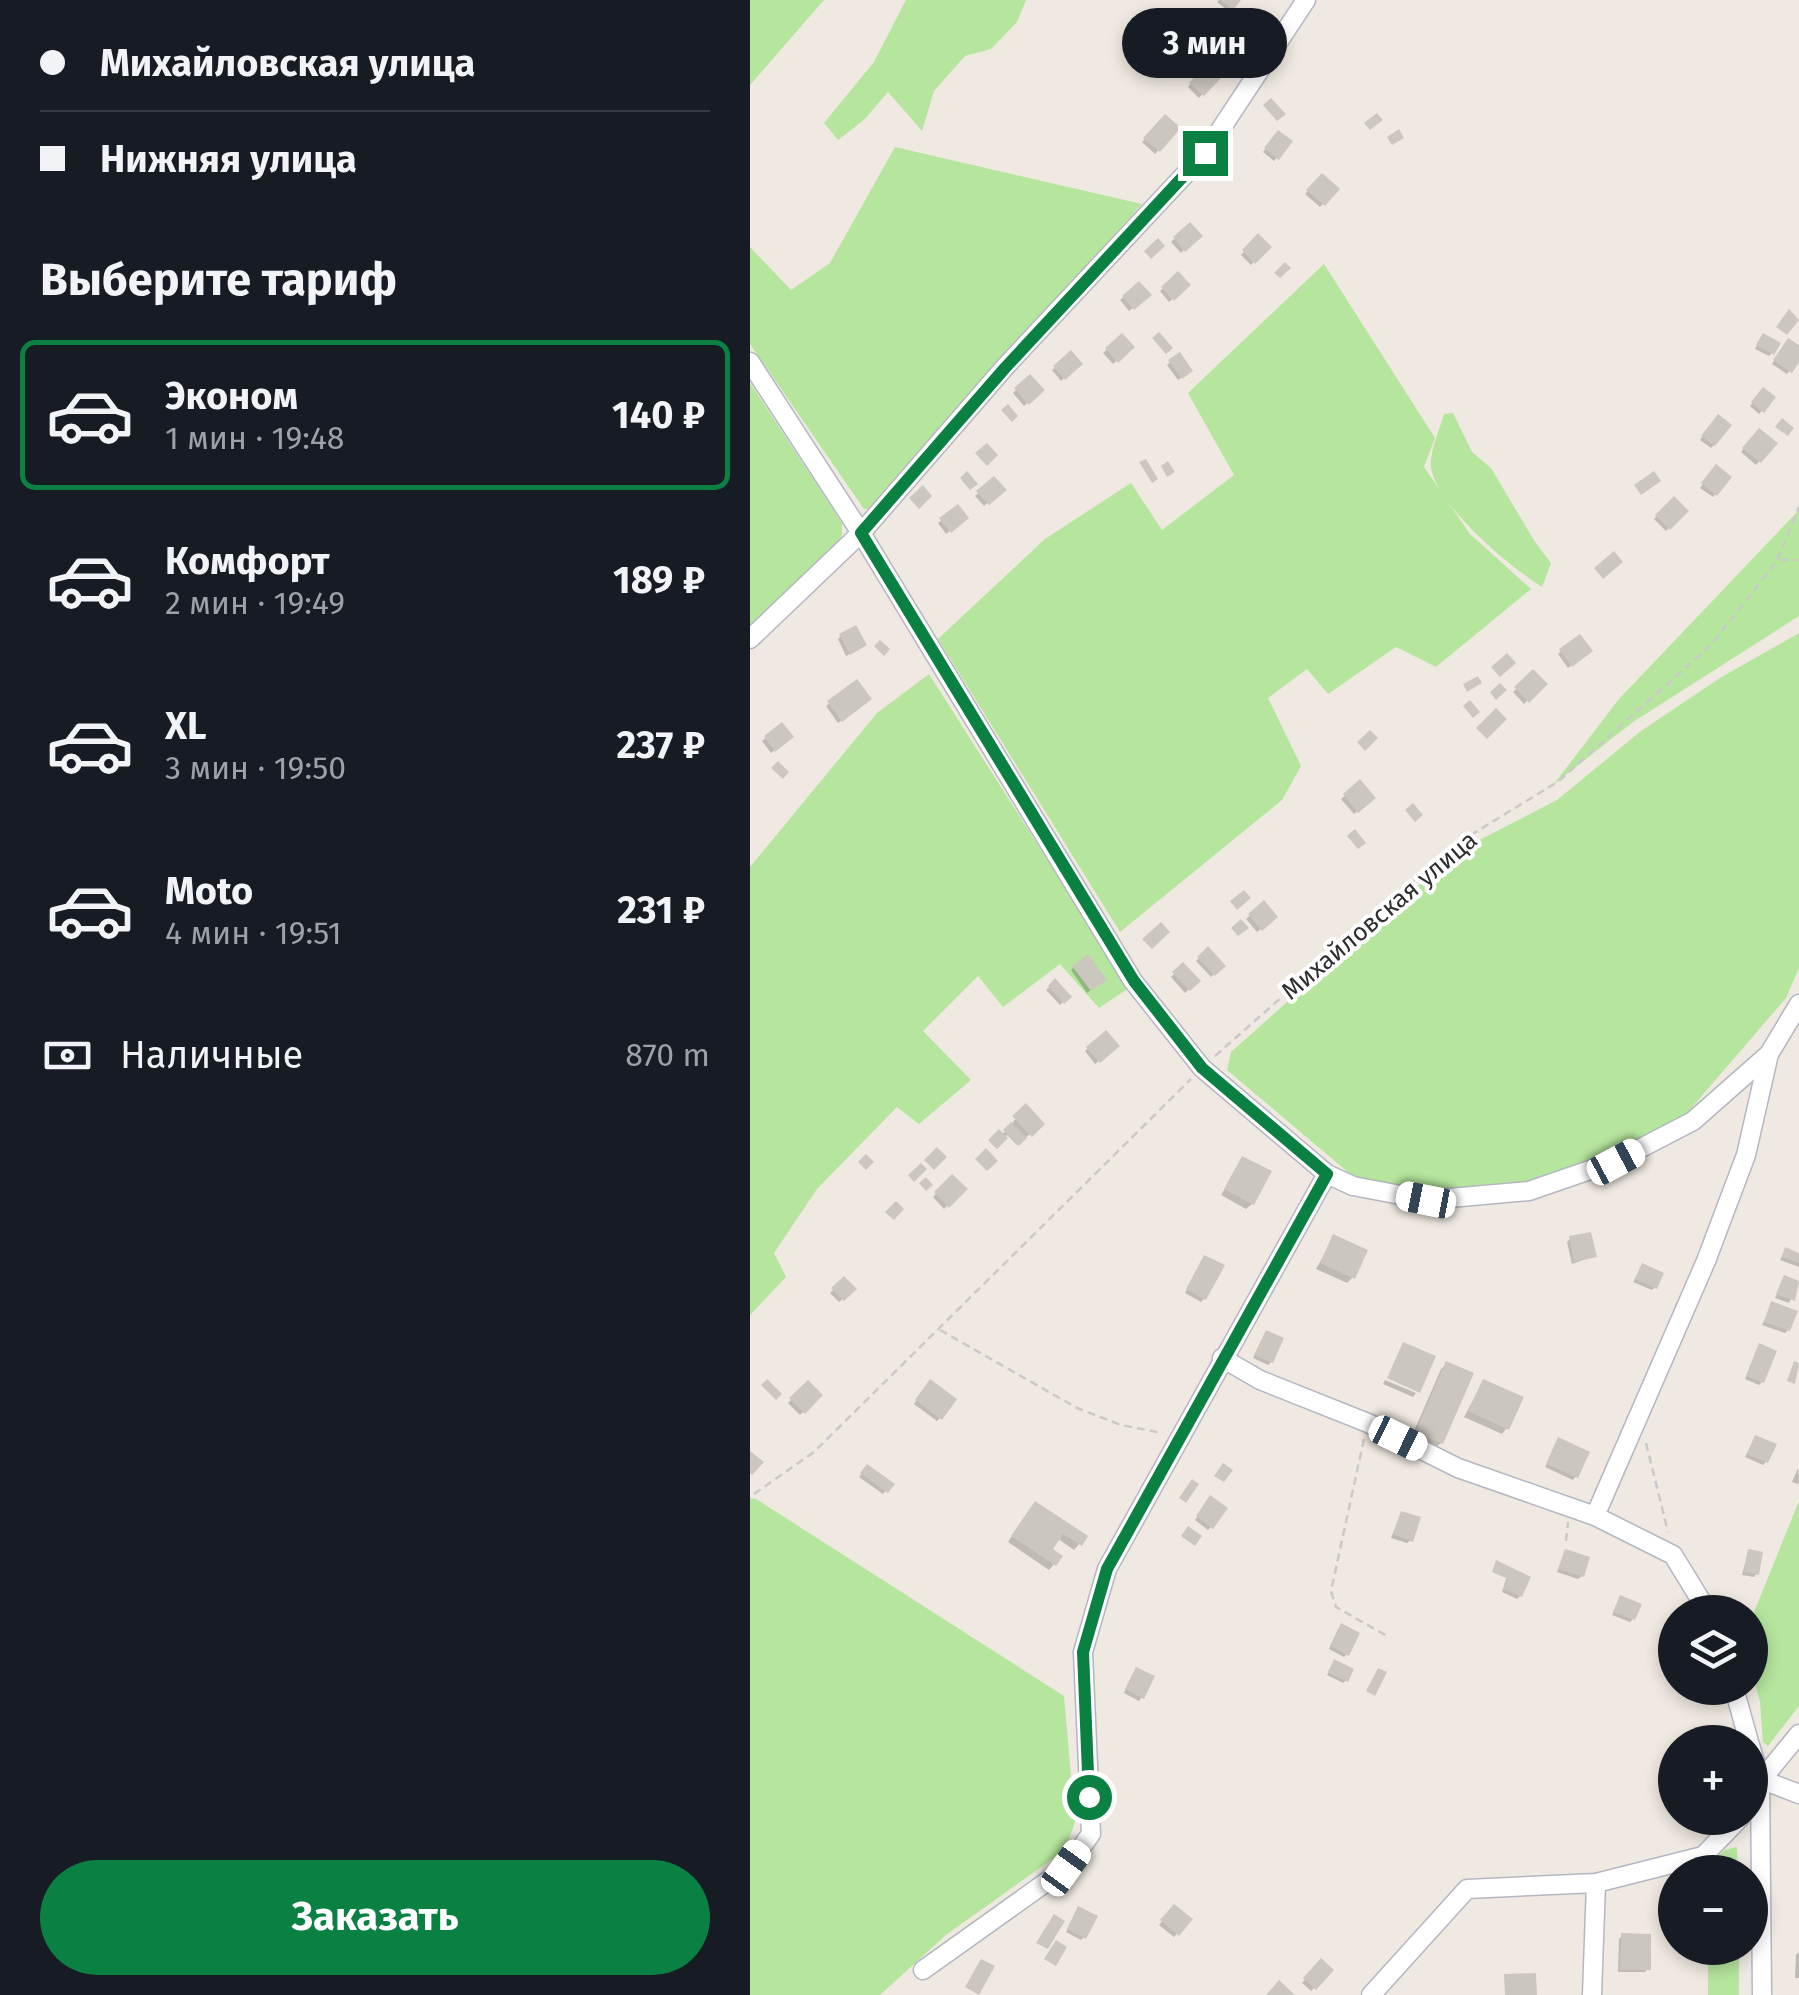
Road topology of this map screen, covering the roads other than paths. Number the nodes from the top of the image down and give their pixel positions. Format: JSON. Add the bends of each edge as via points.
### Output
{"nodes":[{"id":1,"x":1306,"y":0,"type":"edge"},
{"id":2,"x":750,"y":362,"type":"edge"},
{"id":3,"x":861,"y":533,"type":"junction"},
{"id":4,"x":750,"y":638,"type":"edge"},
{"id":5,"x":1799,"y":1004,"type":"edge"},
{"id":6,"x":1770,"y":1054,"type":"junction"},
{"id":7,"x":1327,"y":1174,"type":"junction"},
{"id":8,"x":1222,"y":1358,"type":"junction"},
{"id":9,"x":1596,"y":1516,"type":"junction"},
{"id":10,"x":1698,"y":1595,"type":"edge"},
{"id":11,"x":1799,"y":1734,"type":"edge"},
{"id":12,"x":1768,"y":1770,"type":"edge"},
{"id":13,"x":1768,"y":1782,"type":"edge"},
{"id":14,"x":1799,"y":1794,"type":"edge"},
{"id":15,"x":1723,"y":1835,"type":"edge"},
{"id":16,"x":1761,"y":1835,"type":"edge"},
{"id":17,"x":1596,"y":1883,"type":"junction"},
{"id":18,"x":923,"y":1970,"type":"dead end"},
{"id":19,"x":1372,"y":1995,"type":"edge"},
{"id":20,"x":1592,"y":1995,"type":"edge"},
{"id":21,"x":1762,"y":1995,"type":"edge"}],
"edges":[{"from":1,"to":3,"type":"street","via":[[1205,153]]},
{"from":2,"to":3,"type":"street"},
{"from":3,"to":4,"type":"street"},
{"from":3,"to":7,"type":"street","via":[[1134,981],[1202,1068]]},
{"from":5,"to":6,"type":"street"},
{"from":6,"to":7,"type":"street","via":[[1693,1121],[1616,1162],[1529,1192],[1426,1200],[1352,1186]]},
{"from":6,"to":9,"type":"street","via":[[1746,1155],[1706,1262]]},
{"from":7,"to":8,"type":"street"},
{"from":8,"to":9,"type":"street","via":[[1458,1468]]},
{"from":8,"to":18,"type":"street","via":[[1107,1569],[1083,1652],[1091,1834],[1066,1868]]},
{"from":9,"to":10,"type":"street","via":[[1674,1555]]},
{"from":11,"to":12,"type":"street"},
{"from":13,"to":14,"type":"street"},
{"from":15,"to":17,"type":"street","via":[[1703,1856]]},
{"from":16,"to":21,"type":"street"},
{"from":17,"to":19,"type":"street","via":[[1467,1889]]},
{"from":17,"to":20,"type":"street"}]}
